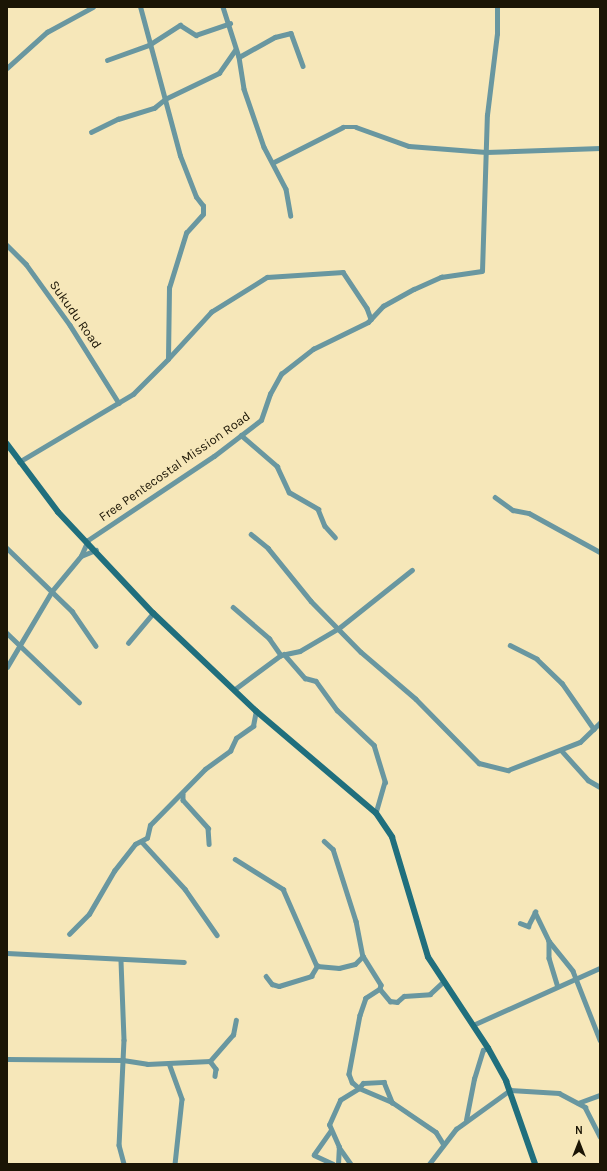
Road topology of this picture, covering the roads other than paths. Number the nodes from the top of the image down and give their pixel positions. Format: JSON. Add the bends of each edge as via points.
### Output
{"nodes":[{"id":1,"x":93,"y":7,"type":"edge"},
{"id":2,"x":140,"y":7,"type":"edge"},
{"id":3,"x":224,"y":7,"type":"edge"},
{"id":4,"x":497,"y":7,"type":"edge"},
{"id":5,"x":230,"y":23,"type":"junction"},
{"id":6,"x":149,"y":45,"type":"junction"},
{"id":7,"x":235,"y":50,"type":"junction"},
{"id":8,"x":239,"y":57,"type":"junction"},
{"id":9,"x":107,"y":60,"type":"dead end"},
{"id":10,"x":303,"y":66,"type":"dead end"},
{"id":11,"x":7,"y":68,"type":"edge"},
{"id":12,"x":165,"y":100,"type":"junction"},
{"id":13,"x":92,"y":132,"type":"dead end"},
{"id":14,"x":600,"y":148,"type":"edge"},
{"id":15,"x":486,"y":152,"type":"junction"},
{"id":16,"x":274,"y":162,"type":"junction"},
{"id":17,"x":291,"y":216,"type":"dead end"},
{"id":18,"x":7,"y":245,"type":"edge"},
{"id":19,"x":371,"y":319,"type":"junction"},
{"id":20,"x":168,"y":359,"type":"junction"},
{"id":21,"x":119,"y":403,"type":"junction"},
{"id":22,"x":241,"y":435,"type":"junction"},
{"id":23,"x":7,"y":444,"type":"edge"},
{"id":24,"x":19,"y":462,"type":"junction"},
{"id":25,"x":495,"y":497,"type":"dead end"},
{"id":26,"x":251,"y":534,"type":"dead end"},
{"id":27,"x":334,"y":537,"type":"dead end"},
{"id":28,"x":88,"y":540,"type":"junction"},
{"id":29,"x":7,"y":548,"type":"edge"},
{"id":30,"x":96,"y":550,"type":"junction"},
{"id":31,"x":600,"y":552,"type":"edge"},
{"id":32,"x":81,"y":556,"type":"junction"},
{"id":33,"x":412,"y":570,"type":"dead end"},
{"id":34,"x":52,"y":591,"type":"junction"},
{"id":35,"x":233,"y":607,"type":"dead end"},
{"id":36,"x":153,"y":613,"type":"junction"},
{"id":37,"x":339,"y":628,"type":"junction"},
{"id":38,"x":7,"y":632,"type":"edge"},
{"id":39,"x":128,"y":643,"type":"dead end"},
{"id":40,"x":510,"y":645,"type":"dead end"},
{"id":41,"x":96,"y":646,"type":"dead end"},
{"id":42,"x":21,"y":647,"type":"junction"},
{"id":43,"x":283,"y":655,"type":"junction"},
{"id":44,"x":7,"y":667,"type":"edge"},
{"id":45,"x":234,"y":688,"type":"junction"},
{"id":46,"x":79,"y":702,"type":"dead end"},
{"id":47,"x":256,"y":711,"type":"junction"},
{"id":48,"x":600,"y":723,"type":"edge"},
{"id":49,"x":594,"y":729,"type":"junction"},
{"id":50,"x":562,"y":751,"type":"junction"},
{"id":51,"x":600,"y":787,"type":"edge"},
{"id":52,"x":183,"y":794,"type":"junction"},
{"id":53,"x":376,"y":814,"type":"junction"},
{"id":54,"x":324,"y":841,"type":"dead end"},
{"id":55,"x":142,"y":842,"type":"junction"},
{"id":56,"x":209,"y":844,"type":"dead end"},
{"id":57,"x":235,"y":859,"type":"dead end"},
{"id":58,"x":520,"y":922,"type":"dead end"},
{"id":59,"x":69,"y":934,"type":"dead end"},
{"id":60,"x":218,"y":935,"type":"dead end"},
{"id":61,"x":549,"y":941,"type":"junction"},
{"id":62,"x":7,"y":953,"type":"edge"},
{"id":63,"x":363,"y":956,"type":"junction"},
{"id":64,"x":121,"y":961,"type":"junction"},
{"id":65,"x":184,"y":962,"type":"dead end"},
{"id":66,"x":318,"y":966,"type":"junction"},
{"id":67,"x":600,"y":968,"type":"edge"},
{"id":68,"x":266,"y":976,"type":"dead end"},
{"id":69,"x":576,"y":977,"type":"junction"},
{"id":70,"x":442,"y":983,"type":"junction"},
{"id":71,"x":558,"y":985,"type":"junction"},
{"id":72,"x":380,"y":989,"type":"junction"},
{"id":73,"x":236,"y":1020,"type":"dead end"},
{"id":74,"x":473,"y":1025,"type":"junction"},
{"id":75,"x":600,"y":1040,"type":"edge"},
{"id":76,"x":488,"y":1048,"type":"junction"},
{"id":77,"x":7,"y":1059,"type":"edge"},
{"id":78,"x":123,"y":1060,"type":"junction"},
{"id":79,"x":210,"y":1061,"type":"junction"},
{"id":80,"x":169,"y":1063,"type":"junction"},
{"id":81,"x":215,"y":1076,"type":"dead end"},
{"id":82,"x":359,"y":1088,"type":"junction"},
{"id":83,"x":510,"y":1090,"type":"junction"},
{"id":84,"x":600,"y":1095,"type":"edge"},
{"id":85,"x":392,"y":1102,"type":"junction"},
{"id":86,"x":578,"y":1104,"type":"junction"},
{"id":87,"x":466,"y":1120,"type":"junction"},
{"id":88,"x":332,"y":1131,"type":"junction"},
{"id":89,"x":600,"y":1136,"type":"edge"},
{"id":90,"x":444,"y":1143,"type":"junction"},
{"id":91,"x":339,"y":1147,"type":"junction"},
{"id":92,"x":124,"y":1164,"type":"edge"},
{"id":93,"x":175,"y":1164,"type":"edge"},
{"id":94,"x":333,"y":1164,"type":"edge"},
{"id":95,"x":338,"y":1164,"type":"edge"},
{"id":96,"x":351,"y":1164,"type":"edge"},
{"id":97,"x":428,"y":1164,"type":"edge"},
{"id":98,"x":535,"y":1164,"type":"edge"}],
"edges":[{"from":1,"to":11,"type":"street","via":[[47,32]]},
{"from":2,"to":6,"type":"street"},
{"from":3,"to":5,"type":"street"},
{"from":4,"to":15,"type":"street","name":"Free Pentecostal Mission Road","via":[[497,34],[490,82]]},
{"from":5,"to":6,"type":"street","via":[[196,35],[180,25]]},
{"from":5,"to":7,"type":"street"},
{"from":6,"to":9,"type":"street"},
{"from":6,"to":12,"type":"street"},
{"from":7,"to":8,"type":"street"},
{"from":7,"to":12,"type":"street","via":[[218,73]]},
{"from":8,"to":10,"type":"street","via":[[275,37],[291,33]]},
{"from":8,"to":16,"type":"street","via":[[244,89],[264,147]]},
{"from":12,"to":13,"type":"street","via":[[154,108],[118,119]]},
{"from":12,"to":20,"type":"street","via":[[186,176],[203,206],[203,214],[186,233],[169,288]]},
{"from":14,"to":15,"type":"street"},
{"from":15,"to":16,"type":"street","via":[[409,146],[356,127],[343,126]]},
{"from":15,"to":19,"type":"street","name":"Free Pentecostal Mission Road","via":[[482,271],[441,277],[383,306]]},
{"from":16,"to":17,"type":"street","via":[[286,189]]},
{"from":18,"to":21,"type":"street","name":"Sukudu Road","via":[[26,264],[70,326]]},
{"from":19,"to":20,"type":"street","via":[[367,308],[343,272],[267,276],[211,312]]},
{"from":19,"to":22,"type":"street","name":"Free Pentecostal Mission Road","via":[[313,349],[281,374],[270,394],[261,420]]},
{"from":20,"to":21,"type":"street","via":[[134,394]]},
{"from":21,"to":24,"type":"street"},
{"from":22,"to":27,"type":"street","via":[[277,466],[289,492],[318,509],[325,526]]},
{"from":22,"to":28,"type":"street","name":"Free Pentecostal Mission Road"},
{"from":23,"to":24,"type":"main road"},
{"from":24,"to":28,"type":"main road","via":[[58,512]]},
{"from":25,"to":31,"type":"street","via":[[513,510],[529,514]]},
{"from":26,"to":37,"type":"street","via":[[268,548],[311,601]]},
{"from":28,"to":30,"type":"main road"},
{"from":28,"to":32,"type":"street"},
{"from":29,"to":34,"type":"street"},
{"from":30,"to":32,"type":"street"},
{"from":30,"to":36,"type":"main road"},
{"from":32,"to":34,"type":"street"},
{"from":33,"to":37,"type":"street"},
{"from":34,"to":41,"type":"street","via":[[90,633]]},
{"from":34,"to":42,"type":"street"},
{"from":35,"to":43,"type":"street","via":[[269,638]]},
{"from":36,"to":39,"type":"street"},
{"from":36,"to":45,"type":"main road"},
{"from":37,"to":43,"type":"street","via":[[300,651]]},
{"from":37,"to":50,"type":"street","via":[[479,763],[508,770]]},
{"from":38,"to":42,"type":"street"},
{"from":40,"to":49,"type":"street","via":[[537,659],[562,683]]},
{"from":42,"to":44,"type":"street"},
{"from":42,"to":46,"type":"street"},
{"from":43,"to":45,"type":"street"},
{"from":43,"to":53,"type":"street","via":[[305,678],[316,682],[337,710],[374,745],[385,782]]},
{"from":45,"to":47,"type":"main road"},
{"from":47,"to":52,"type":"street","via":[[253,726],[236,738],[230,751],[206,769]]},
{"from":47,"to":53,"type":"main road"},
{"from":48,"to":49,"type":"street"},
{"from":49,"to":50,"type":"street","via":[[580,742]]},
{"from":50,"to":51,"type":"street","via":[[584,776]]},
{"from":52,"to":55,"type":"street","via":[[167,806],[150,825],[147,838]]},
{"from":52,"to":56,"type":"street","via":[[183,800],[208,828]]},
{"from":53,"to":70,"type":"main road","via":[[392,837],[421,939]]},
{"from":54,"to":63,"type":"street","via":[[332,849],[356,921]]},
{"from":55,"to":59,"type":"street","via":[[135,844],[88,914]]},
{"from":55,"to":60,"type":"street","via":[[185,889]]},
{"from":57,"to":66,"type":"street","via":[[283,889]]},
{"from":58,"to":61,"type":"street","via":[[528,926],[535,912]]},
{"from":61,"to":69,"type":"street","via":[[565,958]]},
{"from":61,"to":71,"type":"street","via":[[549,958]]},
{"from":62,"to":64,"type":"street"},
{"from":63,"to":66,"type":"street","via":[[355,964],[339,968]]},
{"from":63,"to":72,"type":"street","via":[[374,970]]},
{"from":64,"to":65,"type":"street"},
{"from":64,"to":78,"type":"street"},
{"from":66,"to":68,"type":"street","via":[[311,976],[279,986],[272,984]]},
{"from":67,"to":69,"type":"street"},
{"from":69,"to":71,"type":"street"},
{"from":69,"to":75,"type":"street"},
{"from":70,"to":72,"type":"street","via":[[430,994],[404,996],[397,1002],[390,1001]]},
{"from":70,"to":74,"type":"main road"},
{"from":71,"to":74,"type":"street"},
{"from":72,"to":82,"type":"street","via":[[366,998],[360,1014],[349,1074],[352,1082]]},
{"from":73,"to":79,"type":"street","via":[[232,1035]]},
{"from":74,"to":76,"type":"main road"},
{"from":76,"to":83,"type":"main road"},
{"from":76,"to":87,"type":"street","via":[[483,1050],[474,1079]]},
{"from":77,"to":78,"type":"street"},
{"from":78,"to":80,"type":"street"},
{"from":78,"to":92,"type":"street","via":[[119,1146]]},
{"from":79,"to":80,"type":"street"},
{"from":79,"to":81,"type":"street","via":[[216,1069]]},
{"from":80,"to":93,"type":"street","via":[[182,1099]]},
{"from":82,"to":85,"type":"street"},
{"from":82,"to":85,"type":"street","via":[[363,1083],[384,1082]]},
{"from":82,"to":88,"type":"street","via":[[336,1106],[330,1125]]},
{"from":83,"to":86,"type":"street","via":[[559,1093]]},
{"from":83,"to":87,"type":"street"},
{"from":83,"to":98,"type":"main road"},
{"from":84,"to":86,"type":"street"},
{"from":85,"to":90,"type":"street","via":[[436,1132]]},
{"from":86,"to":89,"type":"street","via":[[585,1107]]},
{"from":87,"to":90,"type":"street"},
{"from":88,"to":91,"type":"street"},
{"from":88,"to":94,"type":"street","via":[[314,1154]]},
{"from":90,"to":97,"type":"street"},
{"from":91,"to":95,"type":"street"},
{"from":91,"to":96,"type":"street"}]}
